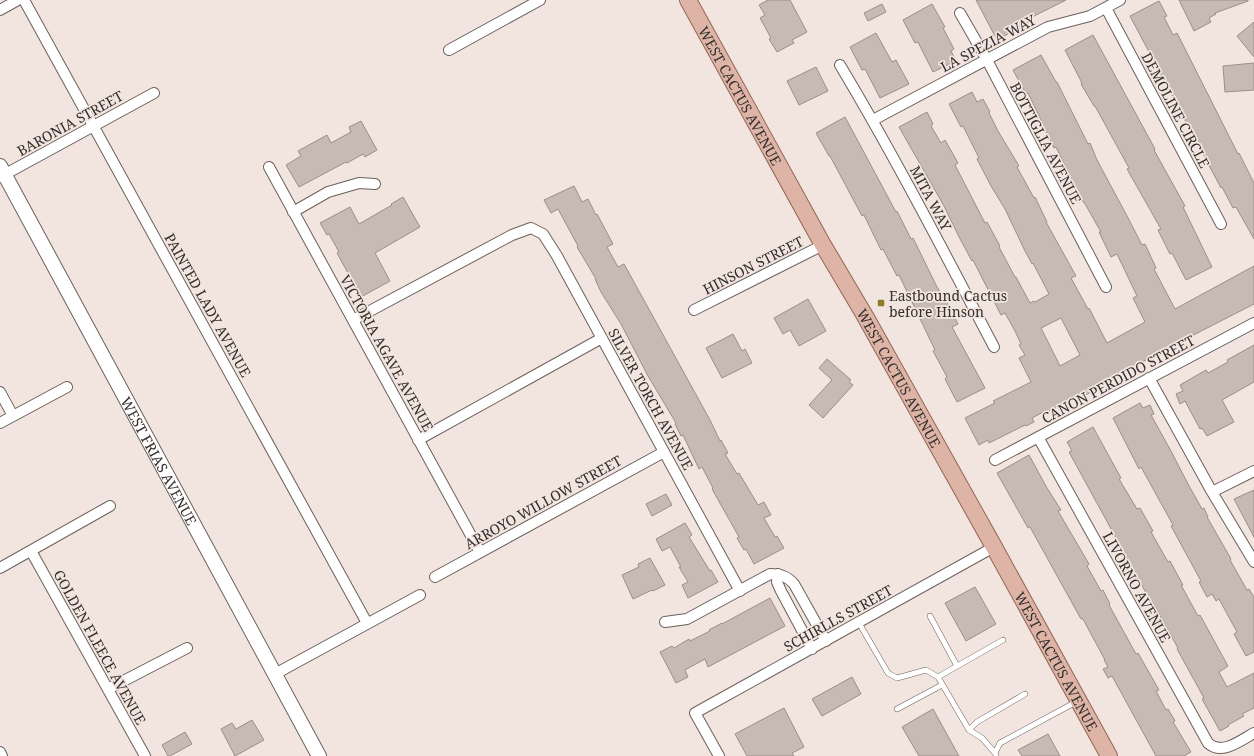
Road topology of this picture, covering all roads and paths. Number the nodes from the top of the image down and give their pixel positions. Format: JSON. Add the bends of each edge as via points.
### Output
{"nodes":[{"id":1,"x":18,"y":0,"type":"edge"},
{"id":2,"x":24,"y":0,"type":"edge"},
{"id":3,"x":540,"y":0,"type":"edge"},
{"id":4,"x":688,"y":0,"type":"edge"},
{"id":5,"x":1120,"y":0,"type":"edge"},
{"id":6,"x":1106,"y":8,"type":"junction"},
{"id":7,"x":0,"y":10,"type":"edge"},
{"id":8,"x":960,"y":13,"type":"dead end"},
{"id":9,"x":449,"y":50,"type":"dead end"},
{"id":10,"x":987,"y":60,"type":"junction"},
{"id":11,"x":840,"y":65,"type":"dead end"},
{"id":12,"x":154,"y":93,"type":"dead end"},
{"id":13,"x":873,"y":120,"type":"junction"},
{"id":14,"x":93,"y":126,"type":"junction"},
{"id":15,"x":269,"y":167,"type":"dead end"},
{"id":16,"x":2,"y":173,"type":"edge"},
{"id":17,"x":375,"y":184,"type":"dead end"},
{"id":18,"x":293,"y":212,"type":"junction"},
{"id":19,"x":1221,"y":224,"type":"dead end"},
{"id":20,"x":823,"y":245,"type":"junction"},
{"id":21,"x":1106,"y":287,"type":"dead end"},
{"id":22,"x":694,"y":310,"type":"dead end"},
{"id":23,"x":353,"y":320,"type":"junction"},
{"id":24,"x":1254,"y":323,"type":"edge"},
{"id":25,"x":602,"y":338,"type":"junction"},
{"id":26,"x":994,"y":347,"type":"dead end"},
{"id":27,"x":1149,"y":378,"type":"junction"},
{"id":28,"x":67,"y":387,"type":"dead end"},
{"id":29,"x":0,"y":392,"type":"edge"},
{"id":30,"x":13,"y":416,"type":"junction"},
{"id":31,"x":0,"y":423,"type":"edge"},
{"id":32,"x":1038,"y":437,"type":"junction"},
{"id":33,"x":418,"y":440,"type":"junction"},
{"id":34,"x":664,"y":452,"type":"junction"},
{"id":35,"x":995,"y":460,"type":"dead end"},
{"id":36,"x":1254,"y":470,"type":"edge"},
{"id":37,"x":1212,"y":492,"type":"junction"},
{"id":38,"x":110,"y":506,"type":"dead end"},
{"id":39,"x":994,"y":547,"type":"junction"},
{"id":40,"x":31,"y":551,"type":"junction"},
{"id":41,"x":480,"y":552,"type":"junction"},
{"id":42,"x":1254,"y":562,"type":"edge"},
{"id":43,"x":0,"y":568,"type":"edge"},
{"id":44,"x":778,"y":574,"type":"junction"},
{"id":45,"x":435,"y":577,"type":"dead end"},
{"id":46,"x":740,"y":591,"type":"junction"},
{"id":47,"x":420,"y":595,"type":"dead end"},
{"id":48,"x":801,"y":596,"type":"junction"},
{"id":49,"x":788,"y":603,"type":"junction"},
{"id":50,"x":930,"y":616,"type":"dead end"},
{"id":51,"x":665,"y":622,"type":"dead end"},
{"id":52,"x":367,"y":623,"type":"junction"},
{"id":53,"x":859,"y":623,"type":"junction"},
{"id":54,"x":1003,"y":640,"type":"dead end"},
{"id":55,"x":826,"y":641,"type":"junction"},
{"id":56,"x":187,"y":648,"type":"dead end"},
{"id":57,"x":812,"y":649,"type":"junction"},
{"id":58,"x":957,"y":666,"type":"junction"},
{"id":59,"x":274,"y":674,"type":"junction"},
{"id":60,"x":938,"y":677,"type":"junction"},
{"id":61,"x":942,"y":685,"type":"junction"},
{"id":62,"x":108,"y":689,"type":"junction"},
{"id":63,"x":1025,"y":694,"type":"dead end"},
{"id":64,"x":1078,"y":700,"type":"junction"},
{"id":65,"x":897,"y":709,"type":"dead end"},
{"id":66,"x":969,"y":730,"type":"junction"},
{"id":67,"x":1254,"y":733,"type":"edge"},
{"id":68,"x":0,"y":752,"type":"edge"},
{"id":69,"x":995,"y":755,"type":"edge"},
{"id":70,"x":2,"y":756,"type":"edge"},
{"id":71,"x":145,"y":756,"type":"edge"},
{"id":72,"x":320,"y":756,"type":"edge"},
{"id":73,"x":719,"y":756,"type":"edge"},
{"id":74,"x":1109,"y":756,"type":"edge"}],
"edges":[{"from":1,"to":7,"type":"street"},
{"from":2,"to":14,"type":"street","name":"PAINTED LADY AVENUE"},
{"from":3,"to":9,"type":"street"},
{"from":4,"to":20,"type":"main road","name":"WEST CACTUS AVENUE"},
{"from":5,"to":6,"type":"street","name":"LA SPEZIA WAY"},
{"from":6,"to":10,"type":"street","name":"LA SPEZIA WAY","via":[[1090,16],[1048,27]]},
{"from":6,"to":19,"type":"street","name":"DEMOLINE CIRCLE"},
{"from":8,"to":10,"type":"street","name":"BOTTIGLIA AVENUE"},
{"from":10,"to":13,"type":"street","name":"LA SPEZIA WAY"},
{"from":10,"to":21,"type":"street","name":"BOTTIGLIA AVENUE"},
{"from":11,"to":13,"type":"street","name":"MITA WAY"},
{"from":12,"to":14,"type":"street","name":"BARONIA STREET"},
{"from":13,"to":26,"type":"street","name":"MITA WAY"},
{"from":14,"to":16,"type":"street","name":"BARONIA STREET"},
{"from":14,"to":52,"type":"street","name":"PAINTED LADY AVENUE"},
{"from":15,"to":18,"type":"street","name":"VICTORIA AGAVE AVENUE"},
{"from":16,"to":59,"type":"street","name":"WEST FRIAS AVENUE"},
{"from":17,"to":18,"type":"street","via":[[359,183],[328,192]]},
{"from":18,"to":23,"type":"street","name":"VICTORIA AGAVE AVENUE"},
{"from":20,"to":22,"type":"street","name":"HINSON STREET"},
{"from":20,"to":39,"type":"main road","name":"WEST CACTUS AVENUE"},
{"from":23,"to":25,"type":"street","name":"SILVER TORCH AVENUE","via":[[512,235],[531,228],[543,234],[558,256]]},
{"from":23,"to":33,"type":"street","name":"VICTORIA AGAVE AVENUE"},
{"from":24,"to":27,"type":"street","name":"CANON PERDIDO STREET"},
{"from":25,"to":33,"type":"street"},
{"from":25,"to":34,"type":"street","name":"SILVER TORCH AVENUE"},
{"from":27,"to":32,"type":"street","name":"CANON PERDIDO STREET"},
{"from":27,"to":37,"type":"street"},
{"from":28,"to":30,"type":"street"},
{"from":29,"to":30,"type":"street"},
{"from":30,"to":31,"type":"street"},
{"from":32,"to":35,"type":"street","name":"CANON PERDIDO STREET"},
{"from":32,"to":67,"type":"street","name":"LIVORNO AVENUE","via":[[1208,743],[1215,748],[1223,749]]},
{"from":33,"to":41,"type":"street","name":"VICTORIA AGAVE AVENUE"},
{"from":34,"to":41,"type":"street","name":"ARROYO WILLOW STREET"},
{"from":34,"to":46,"type":"street","name":"SILVER TORCH AVENUE"},
{"from":36,"to":37,"type":"street"},
{"from":37,"to":42,"type":"street"},
{"from":38,"to":40,"type":"street"},
{"from":39,"to":53,"type":"street","name":"SCHIRLLS STREET"},
{"from":39,"to":64,"type":"main road","name":"WEST CACTUS AVENUE"},
{"from":40,"to":43,"type":"street"},
{"from":40,"to":62,"type":"street","name":"GOLDEN FLEECE AVENUE"},
{"from":41,"to":45,"type":"street","name":"ARROYO WILLOW STREET"},
{"from":44,"to":46,"type":"street","via":[[770,574]]},
{"from":44,"to":48,"type":"street","via":[[788,577]]},
{"from":44,"to":49,"type":"street","via":[[777,582]]},
{"from":46,"to":51,"type":"street","via":[[687,619]]},
{"from":47,"to":52,"type":"street"},
{"from":48,"to":49,"type":"lane"},
{"from":48,"to":55,"type":"street"},
{"from":49,"to":57,"type":"street"},
{"from":50,"to":58,"type":"lane"},
{"from":52,"to":59,"type":"street"},
{"from":53,"to":55,"type":"street","name":"SCHIRLLS STREET"},
{"from":53,"to":60,"type":"lane","via":[[888,673],[897,678],[926,670]]},
{"from":54,"to":58,"type":"lane"},
{"from":55,"to":57,"type":"street","name":"SCHIRLLS STREET"},
{"from":56,"to":62,"type":"street"},
{"from":57,"to":73,"type":"street","name":"SCHIRLLS STREET","via":[[695,713]]},
{"from":58,"to":60,"type":"lane"},
{"from":59,"to":72,"type":"street","name":"WEST FRIAS AVENUE"},
{"from":60,"to":61,"type":"lane"},
{"from":61,"to":65,"type":"lane"},
{"from":61,"to":66,"type":"lane"},
{"from":62,"to":71,"type":"street","name":"GOLDEN FLEECE AVENUE"},
{"from":63,"to":66,"type":"lane","via":[[977,722]]},
{"from":64,"to":69,"type":"lane","via":[[1000,743]]},
{"from":64,"to":74,"type":"main road","name":"WEST CACTUS AVENUE"},
{"from":66,"to":69,"type":"lane","via":[[982,738]]},
{"from":68,"to":70,"type":"street"}]}
